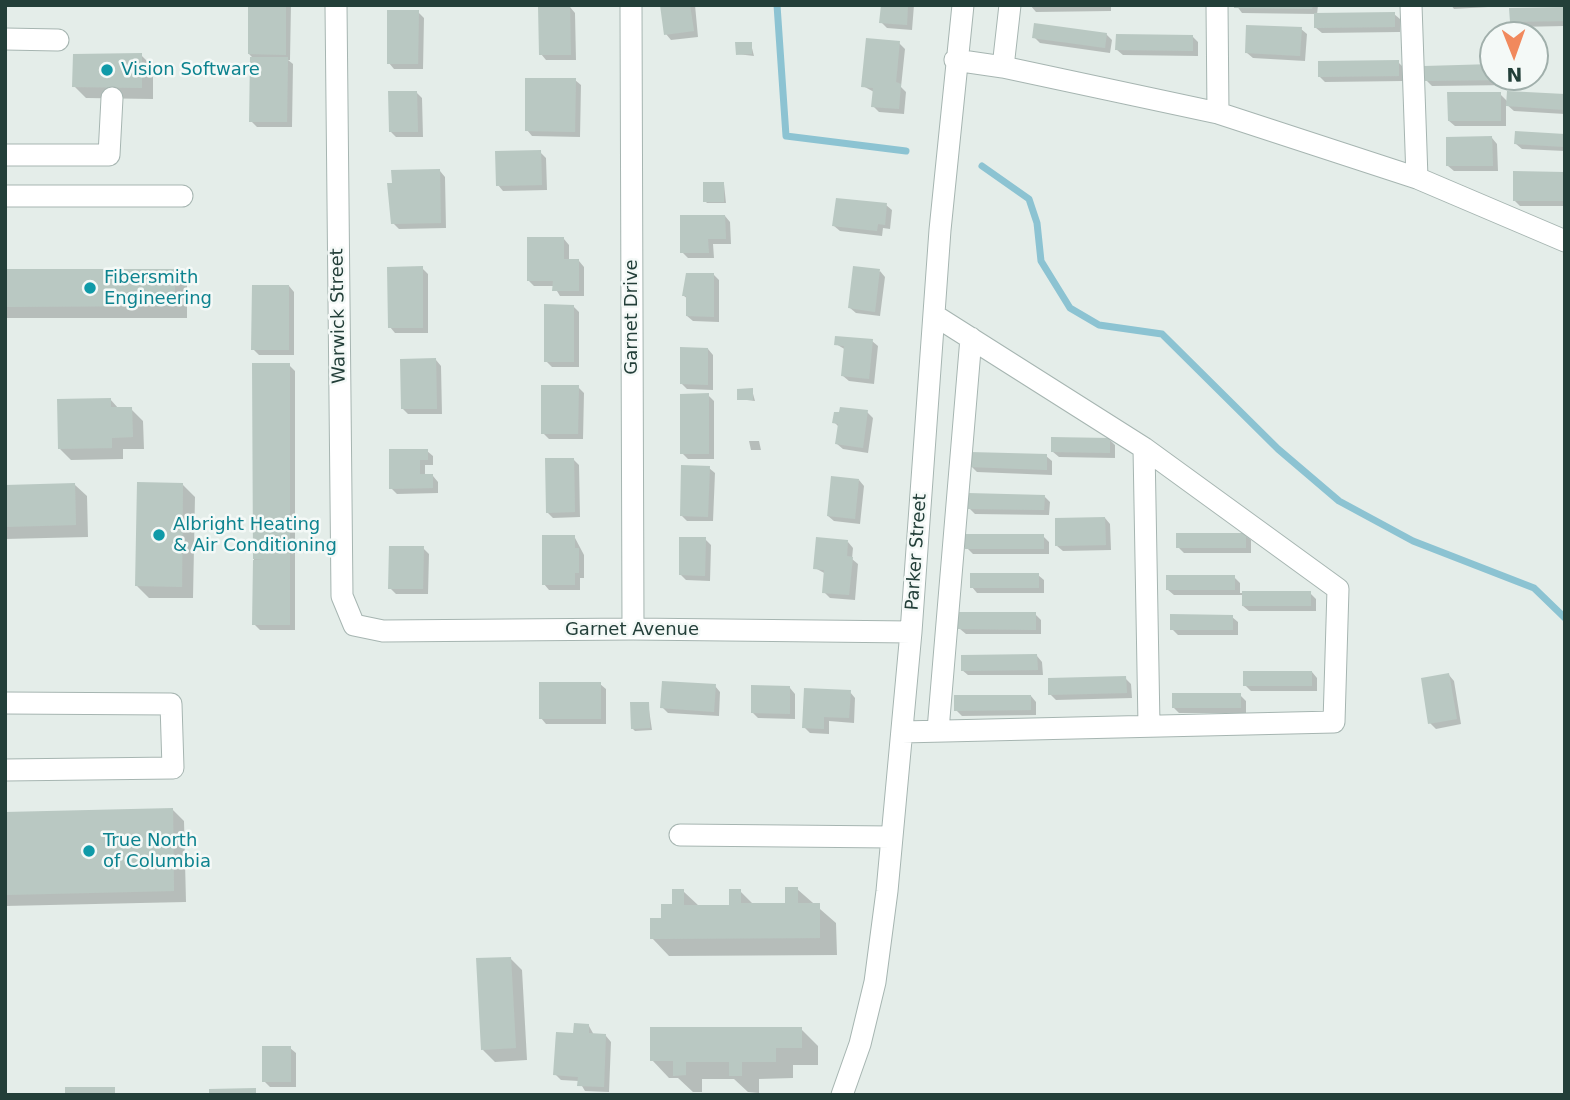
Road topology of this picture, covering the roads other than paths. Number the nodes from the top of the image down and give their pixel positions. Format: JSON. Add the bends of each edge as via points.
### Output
{"nodes":[{"id":1,"x":336,"y":5,"type":"edge"},
{"id":2,"x":631,"y":5,"type":"edge"},
{"id":3,"x":963,"y":5,"type":"edge"},
{"id":4,"x":1010,"y":5,"type":"edge"},
{"id":5,"x":1217,"y":5,"type":"edge"},
{"id":6,"x":1411,"y":5,"type":"edge"},
{"id":7,"x":5,"y":39,"type":"edge"},
{"id":8,"x":58,"y":40,"type":"dead end"},
{"id":9,"x":955,"y":60,"type":"junction"},
{"id":10,"x":1003,"y":67,"type":"junction"},
{"id":11,"x":112,"y":98,"type":"dead end"},
{"id":12,"x":1219,"y":113,"type":"junction"},
{"id":13,"x":5,"y":155,"type":"edge"},
{"id":14,"x":1417,"y":177,"type":"junction"},
{"id":15,"x":5,"y":196,"type":"edge"},
{"id":16,"x":182,"y":197,"type":"dead end"},
{"id":17,"x":1565,"y":241,"type":"edge"},
{"id":18,"x":934,"y":315,"type":"junction"},
{"id":19,"x":971,"y":338,"type":"junction"},
{"id":20,"x":1144,"y":448,"type":"junction"},
{"id":21,"x":354,"y":625,"type":"joint"},
{"id":22,"x":633,"y":629,"type":"junction"},
{"id":23,"x":911,"y":632,"type":"junction"},
{"id":24,"x":5,"y":704,"type":"edge"},
{"id":25,"x":1149,"y":724,"type":"junction"},
{"id":26,"x":937,"y":730,"type":"junction"},
{"id":27,"x":902,"y":732,"type":"junction"},
{"id":28,"x":5,"y":770,"type":"edge"},
{"id":29,"x":680,"y":835,"type":"dead end"},
{"id":30,"x":891,"y":837,"type":"junction"},
{"id":31,"x":842,"y":1095,"type":"edge"}],
"edges":[{"from":1,"to":21,"type":"street","name":"Warwick Street","via":[[342,596]]},
{"from":2,"to":22,"type":"street","name":"Garnet Drive"},
{"from":3,"to":9,"type":"street","name":"Parker Street"},
{"from":4,"to":10,"type":"street"},
{"from":5,"to":12,"type":"street"},
{"from":6,"to":14,"type":"street"},
{"from":7,"to":8,"type":"street"},
{"from":9,"to":10,"type":"street"},
{"from":9,"to":18,"type":"street","name":"Parker Street"},
{"from":10,"to":12,"type":"street"},
{"from":11,"to":13,"type":"street","via":[[109,155]]},
{"from":12,"to":14,"type":"street"},
{"from":14,"to":17,"type":"street"},
{"from":15,"to":16,"type":"street"},
{"from":18,"to":19,"type":"street"},
{"from":18,"to":23,"type":"street","name":"Parker Street"},
{"from":19,"to":20,"type":"street"},
{"from":19,"to":26,"type":"street"},
{"from":20,"to":25,"type":"street"},
{"from":20,"to":25,"type":"street","via":[[1338,589],[1334,722]]},
{"from":21,"to":22,"type":"street","name":"Garnet Avenue","via":[[383,631]]},
{"from":22,"to":23,"type":"street","name":"Garnet Avenue"},
{"from":23,"to":27,"type":"street","name":"Parker Street"},
{"from":24,"to":28,"type":"street","via":[[171,704],[173,768]]},
{"from":25,"to":26,"type":"street"},
{"from":26,"to":27,"type":"street"},
{"from":27,"to":30,"type":"street","name":"Parker Street"},
{"from":29,"to":30,"type":"street"},
{"from":30,"to":31,"type":"street","name":"Parker Street","via":[[875,982]]}]}
